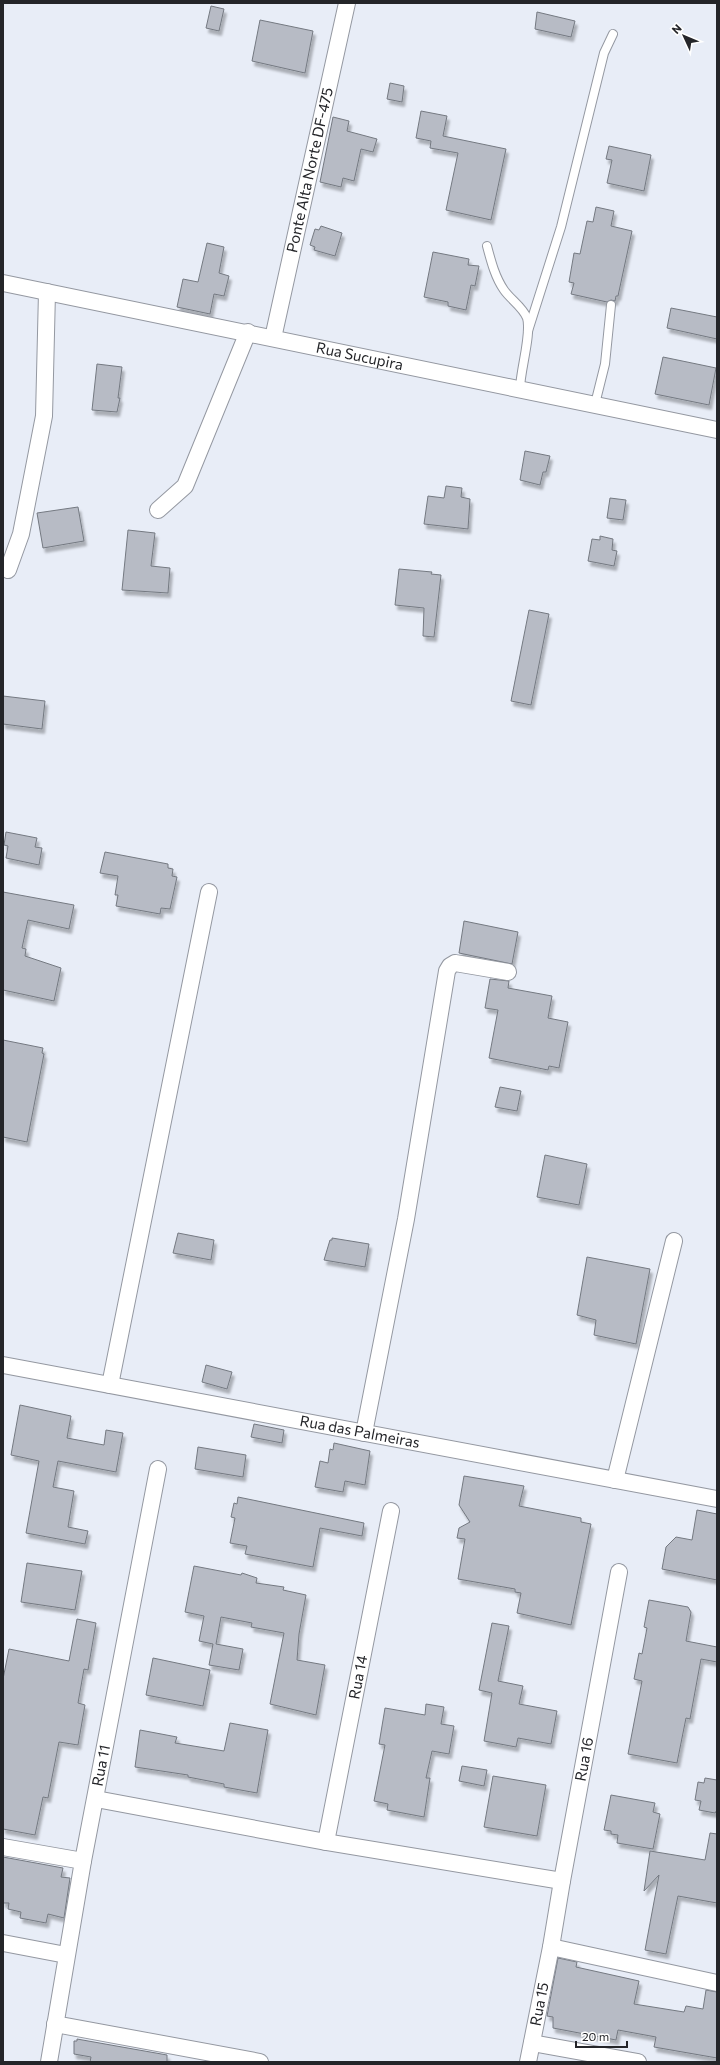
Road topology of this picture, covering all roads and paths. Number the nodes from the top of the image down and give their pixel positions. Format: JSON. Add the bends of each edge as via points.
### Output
{"nodes":[{"id":1,"x":347,"y":3,"type":"edge"},
{"id":2,"x":613,"y":34,"type":"dead end"},
{"id":3,"x":487,"y":246,"type":"dead end"},
{"id":4,"x":3,"y":283,"type":"edge"},
{"id":5,"x":47,"y":292,"type":"junction"},
{"id":6,"x":611,"y":305,"type":"dead end"},
{"id":7,"x":528,"y":331,"type":"junction"},
{"id":8,"x":248,"y":332,"type":"junction"},
{"id":9,"x":273,"y":338,"type":"junction"},
{"id":10,"x":520,"y":389,"type":"junction"},
{"id":11,"x":595,"y":404,"type":"junction"},
{"id":12,"x":717,"y":430,"type":"edge"},
{"id":13,"x":158,"y":510,"type":"dead end"},
{"id":14,"x":8,"y":570,"type":"dead end"},
{"id":15,"x":209,"y":892,"type":"dead end"},
{"id":16,"x":508,"y":972,"type":"dead end"},
{"id":17,"x":674,"y":1241,"type":"dead end"},
{"id":18,"x":3,"y":1365,"type":"edge"},
{"id":19,"x":110,"y":1385,"type":"junction"},
{"id":20,"x":364,"y":1433,"type":"junction"},
{"id":21,"x":158,"y":1469,"type":"dead end"},
{"id":22,"x":615,"y":1480,"type":"junction"},
{"id":23,"x":717,"y":1499,"type":"edge"},
{"id":24,"x":391,"y":1511,"type":"dead end"},
{"id":25,"x":619,"y":1572,"type":"dead end"},
{"id":26,"x":96,"y":1799,"type":"junction"},
{"id":27,"x":326,"y":1842,"type":"junction"},
{"id":28,"x":3,"y":1847,"type":"edge"},
{"id":29,"x":83,"y":1861,"type":"junction"},
{"id":30,"x":562,"y":1881,"type":"junction"},
{"id":31,"x":3,"y":1943,"type":"edge"},
{"id":32,"x":552,"y":1947,"type":"junction"},
{"id":33,"x":66,"y":1955,"type":"junction"},
{"id":34,"x":717,"y":1983,"type":"edge"},
{"id":35,"x":55,"y":2024,"type":"junction"},
{"id":36,"x":532,"y":2043,"type":"junction"},
{"id":37,"x":49,"y":2062,"type":"edge"},
{"id":38,"x":260,"y":2062,"type":"edge"},
{"id":39,"x":528,"y":2062,"type":"edge"},
{"id":40,"x":638,"y":2062,"type":"edge"}],
"edges":[{"from":1,"to":9,"type":"street","name":"Ponte Alta Norte DF-475"},
{"from":2,"to":7,"type":"lane","via":[[604,54],[561,227]]},
{"from":3,"to":7,"type":"lane","via":[[494,271],[504,290],[527,318]]},
{"from":4,"to":5,"type":"street","name":"Rua Sucupira"},
{"from":5,"to":8,"type":"street","name":"Rua Sucupira"},
{"from":5,"to":14,"type":"street","via":[[44,416],[21,534]]},
{"from":6,"to":11,"type":"lane","via":[[605,364]]},
{"from":7,"to":10,"type":"lane","via":[[520,373]]},
{"from":8,"to":9,"type":"street","name":"Rua Sucupira"},
{"from":8,"to":13,"type":"street","via":[[185,486]]},
{"from":9,"to":10,"type":"street","name":"Rua Sucupira"},
{"from":10,"to":11,"type":"street","name":"Rua Sucupira"},
{"from":11,"to":12,"type":"street","name":"Rua Sucupira"},
{"from":15,"to":19,"type":"street"},
{"from":16,"to":20,"type":"street","via":[[455,963],[447,971],[406,1219]]},
{"from":17,"to":22,"type":"street"},
{"from":18,"to":19,"type":"street","name":"Rua das Palmeiras"},
{"from":19,"to":20,"type":"street","name":"Rua das Palmeiras"},
{"from":20,"to":22,"type":"street","name":"Rua das Palmeiras"},
{"from":21,"to":26,"type":"street","name":"Rua 11"},
{"from":22,"to":23,"type":"street","name":"Rua das Palmeiras"},
{"from":24,"to":27,"type":"street","name":"Rua 14"},
{"from":25,"to":30,"type":"street","name":"Rua 16"},
{"from":26,"to":27,"type":"street"},
{"from":26,"to":29,"type":"street","name":"Rua 11"},
{"from":27,"to":30,"type":"street"},
{"from":28,"to":29,"type":"street"},
{"from":29,"to":33,"type":"street","name":"Rua 11"},
{"from":30,"to":32,"type":"street","name":"Rua 16"},
{"from":31,"to":33,"type":"street"},
{"from":32,"to":34,"type":"street"},
{"from":32,"to":36,"type":"street","name":"Rua 15"},
{"from":33,"to":35,"type":"street","name":"Rua 11"},
{"from":35,"to":37,"type":"street","name":"Rua 11"},
{"from":35,"to":38,"type":"street"},
{"from":36,"to":39,"type":"street","name":"Rua 15"},
{"from":36,"to":40,"type":"street"}]}
